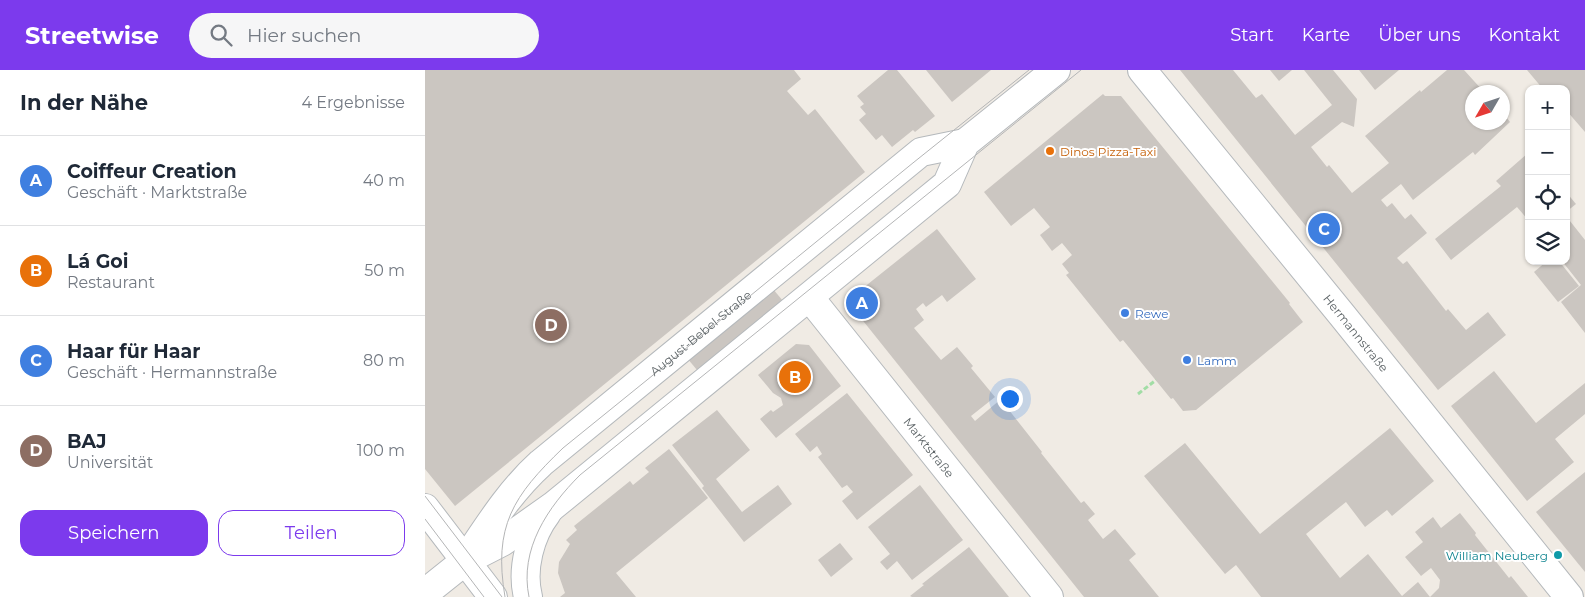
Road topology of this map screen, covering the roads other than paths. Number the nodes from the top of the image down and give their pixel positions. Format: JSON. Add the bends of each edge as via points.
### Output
{"nodes":[{"id":1,"x":1056,"y":70,"type":"edge"},
{"id":2,"x":1142,"y":70,"type":"edge"},
{"id":3,"x":965,"y":143,"type":"junction"},
{"id":4,"x":810,"y":298,"type":"junction"},
{"id":5,"x":553,"y":506,"type":"junction"},
{"id":6,"x":425,"y":508,"type":"edge"},
{"id":7,"x":465,"y":561,"type":"junction"},
{"id":8,"x":425,"y":593,"type":"edge"},
{"id":9,"x":493,"y":597,"type":"edge"},
{"id":10,"x":527,"y":597,"type":"edge"},
{"id":11,"x":1049,"y":597,"type":"edge"},
{"id":12,"x":1569,"y":597,"type":"edge"}],
"edges":[{"from":1,"to":3,"type":"street","name":"August-Bebel-Straße"},
{"from":2,"to":12,"type":"street","name":"Hermannstraße"},
{"from":3,"to":4,"type":"street","name":"August-Bebel-Straße","via":[[947,184]]},
{"from":3,"to":7,"type":"street","name":"August-Bebel-Straße","via":[[921,152],[541,463],[493,518]]},
{"from":4,"to":5,"type":"street","name":"August-Bebel-Straße"},
{"from":4,"to":11,"type":"street","name":"Marktstraße"},
{"from":5,"to":7,"type":"street","name":"August-Bebel-Straße","via":[[502,542]]},
{"from":5,"to":10,"type":"street","name":"August-Bebel-Straße","via":[[530,546]]},
{"from":6,"to":7,"type":"street"},
{"from":7,"to":8,"type":"street","name":"August-Bebel-Straße"},
{"from":7,"to":9,"type":"street"}]}
